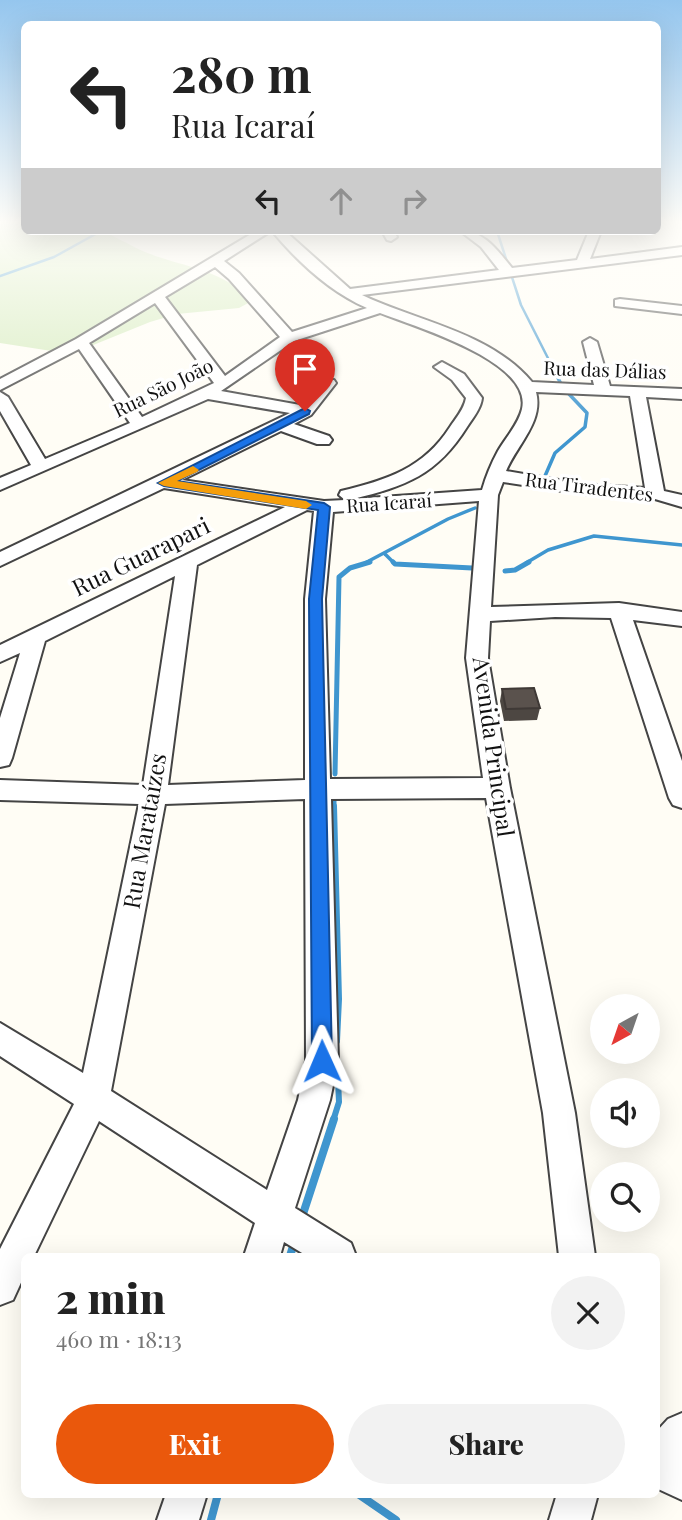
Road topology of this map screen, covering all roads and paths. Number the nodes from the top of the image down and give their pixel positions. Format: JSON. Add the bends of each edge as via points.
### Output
{"nodes":[{"id":1,"x":164,"y":293,"type":"edge"},
{"id":2,"x":250,"y":293,"type":"edge"},
{"id":3,"x":348,"y":293,"type":"edge"},
{"id":4,"x":157,"y":297,"type":"junction"},
{"id":5,"x":621,"y":303,"type":"dead end"},
{"id":6,"x":378,"y":309,"type":"junction"},
{"id":7,"x":677,"y":310,"type":"edge"},
{"id":8,"x":682,"y":324,"type":"edge"},
{"id":9,"x":289,"y":338,"type":"junction"},
{"id":10,"x":81,"y":342,"type":"junction"},
{"id":11,"x":590,"y":342,"type":"dead end"},
{"id":12,"x":442,"y":367,"type":"dead end"},
{"id":13,"x":328,"y":383,"type":"dead end"},
{"id":14,"x":223,"y":384,"type":"junction"},
{"id":15,"x":0,"y":385,"type":"edge"},
{"id":16,"x":526,"y":387,"type":"junction"},
{"id":17,"x":603,"y":389,"type":"junction"},
{"id":18,"x":637,"y":391,"type":"junction"},
{"id":19,"x":208,"y":394,"type":"junction"},
{"id":20,"x":682,"y":394,"type":"edge"},
{"id":21,"x":0,"y":397,"type":"edge"},
{"id":22,"x":305,"y":411,"type":"junction"},
{"id":23,"x":139,"y":425,"type":"junction"},
{"id":24,"x":280,"y":425,"type":"junction"},
{"id":25,"x":323,"y":440,"type":"dead end"},
{"id":26,"x":41,"y":468,"type":"junction"},
{"id":27,"x":495,"y":475,"type":"junction"},
{"id":28,"x":164,"y":483,"type":"junction"},
{"id":29,"x":0,"y":485,"type":"edge"},
{"id":30,"x":654,"y":494,"type":"junction"},
{"id":31,"x":489,"y":495,"type":"junction"},
{"id":32,"x":682,"y":501,"type":"edge"},
{"id":33,"x":312,"y":506,"type":"junction"},
{"id":34,"x":0,"y":561,"type":"edge"},
{"id":35,"x":187,"y":563,"type":"junction"},
{"id":36,"x":619,"y":610,"type":"junction"},
{"id":37,"x":480,"y":615,"type":"junction"},
{"id":38,"x":682,"y":619,"type":"edge"},
{"id":39,"x":36,"y":635,"type":"junction"},
{"id":40,"x":0,"y":654,"type":"edge"},
{"id":41,"x":0,"y":758,"type":"edge"},
{"id":42,"x":496,"y":788,"type":"junction"},
{"id":43,"x":317,"y":789,"type":"junction"},
{"id":44,"x":0,"y":790,"type":"edge"},
{"id":45,"x":154,"y":795,"type":"junction"},
{"id":46,"x":682,"y":797,"type":"edge"},
{"id":47,"x":0,"y":1038,"type":"edge"},
{"id":48,"x":94,"y":1097,"type":"junction"},
{"id":49,"x":275,"y":1214,"type":"junction"},
{"id":50,"x":263,"y":1253,"type":"edge"},
{"id":51,"x":334,"y":1253,"type":"edge"},
{"id":52,"x":577,"y":1253,"type":"edge"},
{"id":53,"x":0,"y":1287,"type":"edge"},
{"id":54,"x":682,"y":1433,"type":"edge"},
{"id":55,"x":660,"y":1459,"type":"edge"},
{"id":56,"x":660,"y":1466,"type":"edge"},
{"id":57,"x":682,"y":1480,"type":"edge"},
{"id":58,"x":186,"y":1498,"type":"edge"},
{"id":59,"x":577,"y":1498,"type":"edge"},
{"id":60,"x":178,"y":1520,"type":"edge"},
{"id":61,"x":570,"y":1520,"type":"edge"}],
"edges":[{"from":1,"to":4,"type":"street"},
{"from":2,"to":9,"type":"street"},
{"from":3,"to":6,"type":"street"},
{"from":4,"to":10,"type":"street"},
{"from":4,"to":14,"type":"street"},
{"from":5,"to":7,"type":"street"},
{"from":6,"to":9,"type":"street","name":"Rua São João"},
{"from":6,"to":16,"type":"street","via":[[474,344],[509,368]]},
{"from":7,"to":8,"type":"street"},
{"from":9,"to":14,"type":"street","name":"Rua São João"},
{"from":10,"to":15,"type":"street"},
{"from":10,"to":23,"type":"street"},
{"from":11,"to":17,"type":"street"},
{"from":12,"to":33,"type":"street","via":[[458,377],[474,398],[437,457],[396,482]]},
{"from":13,"to":22,"type":"street"},
{"from":14,"to":19,"type":"street","name":"Rua São João"},
{"from":16,"to":17,"type":"street","name":"Rua das Dálias"},
{"from":16,"to":27,"type":"street","name":"Avenida Principal","via":[[530,413]]},
{"from":17,"to":18,"type":"street","name":"Rua das Dálias"},
{"from":18,"to":20,"type":"street","name":"Rua das Dálias"},
{"from":18,"to":30,"type":"street"},
{"from":19,"to":22,"type":"street"},
{"from":19,"to":23,"type":"street","name":"Rua São João"},
{"from":21,"to":26,"type":"street"},
{"from":22,"to":24,"type":"street"},
{"from":23,"to":26,"type":"street","name":"Rua São João"},
{"from":24,"to":25,"type":"street"},
{"from":24,"to":28,"type":"street"},
{"from":26,"to":29,"type":"street","name":"Rua São João"},
{"from":27,"to":30,"type":"street","name":"Rua Tiradentes","via":[[582,489]]},
{"from":27,"to":31,"type":"street","name":"Avenida Principal"},
{"from":28,"to":33,"type":"street","name":"Rua Icaraí"},
{"from":28,"to":34,"type":"street","via":[[78,520]]},
{"from":30,"to":32,"type":"street","name":"Rua Tiradentes"},
{"from":31,"to":33,"type":"street","name":"Rua Icaraí"},
{"from":31,"to":37,"type":"street","name":"Avenida Principal"},
{"from":33,"to":35,"type":"street","name":"Rua Guarapari"},
{"from":33,"to":43,"type":"street"},
{"from":35,"to":39,"type":"street","name":"Rua Guarapari"},
{"from":35,"to":45,"type":"street","name":"Rua Marataízes"},
{"from":36,"to":37,"type":"street"},
{"from":36,"to":38,"type":"street"},
{"from":36,"to":46,"type":"street"},
{"from":37,"to":42,"type":"street","name":"Avenida Principal","via":[[477,658]]},
{"from":39,"to":40,"type":"street","name":"Rua Guarapari"},
{"from":39,"to":41,"type":"street"},
{"from":42,"to":43,"type":"street"},
{"from":42,"to":52,"type":"street","name":"Avenida Principal","via":[[559,1113]]},
{"from":43,"to":45,"type":"street"},
{"from":43,"to":49,"type":"street","via":[[322,1061],[314,1100]]},
{"from":44,"to":45,"type":"street"},
{"from":45,"to":48,"type":"street","name":"Rua Marataízes"},
{"from":47,"to":48,"type":"street"},
{"from":48,"to":49,"type":"street"},
{"from":48,"to":53,"type":"street","name":"Rua Marataízes"},
{"from":49,"to":50,"type":"street"},
{"from":49,"to":51,"type":"street"},
{"from":54,"to":55,"type":"street"},
{"from":56,"to":57,"type":"street"},
{"from":58,"to":60,"type":"street"},
{"from":59,"to":61,"type":"street"}]}
